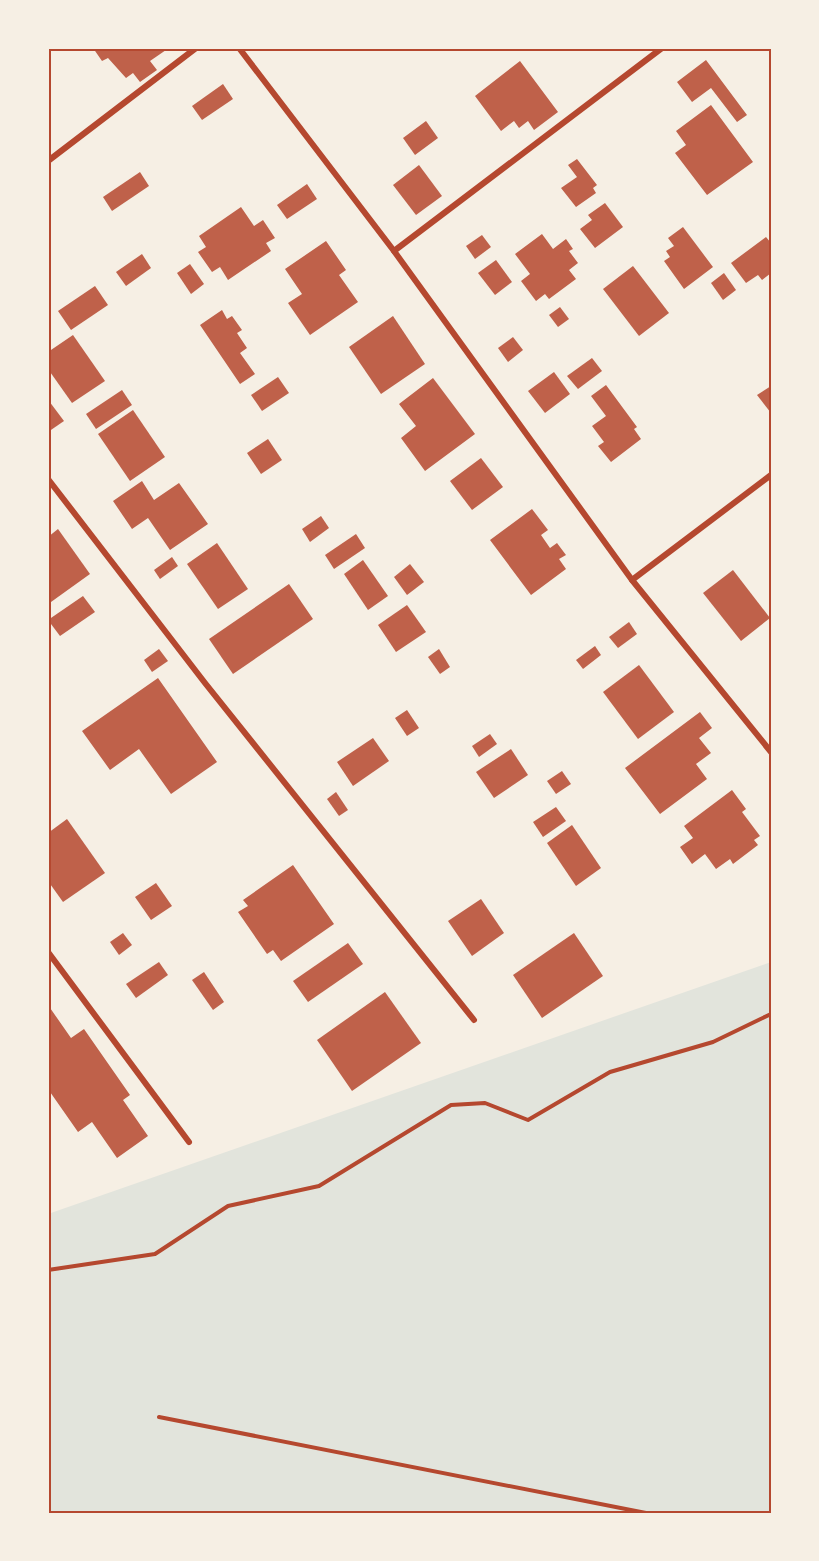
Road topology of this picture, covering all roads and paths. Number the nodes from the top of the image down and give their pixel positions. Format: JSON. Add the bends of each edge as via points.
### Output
{"nodes":[{"id":1,"x":196,"y":48,"type":"edge"},
{"id":2,"x":239,"y":48,"type":"edge"},
{"id":3,"x":662,"y":48,"type":"edge"},
{"id":4,"x":48,"y":161,"type":"edge"},
{"id":5,"x":394,"y":251,"type":"junction"},
{"id":6,"x":771,"y":475,"type":"edge"},
{"id":7,"x":48,"y":478,"type":"edge"},
{"id":8,"x":632,"y":580,"type":"junction"},
{"id":9,"x":771,"y":752,"type":"edge"},
{"id":10,"x":48,"y":952,"type":"edge"},
{"id":11,"x":771,"y":1014,"type":"edge"},
{"id":12,"x":474,"y":1020,"type":"dead end"},
{"id":13,"x":189,"y":1142,"type":"dead end"},
{"id":14,"x":48,"y":1270,"type":"edge"},
{"id":15,"x":159,"y":1417,"type":"dead end"},
{"id":16,"x":646,"y":1513,"type":"edge"}],
"edges":[{"from":1,"to":4,"type":"street"},
{"from":2,"to":5,"type":"street"},
{"from":3,"to":5,"type":"street"},
{"from":5,"to":8,"type":"street"},
{"from":6,"to":8,"type":"street"},
{"from":7,"to":12,"type":"street","via":[[205,683]]},
{"from":8,"to":9,"type":"street"},
{"from":10,"to":13,"type":"street"},
{"from":11,"to":14,"type":"path","via":[[713,1042],[610,1072],[528,1120],[485,1103],[451,1105],[320,1186],[228,1206],[155,1254]]},
{"from":15,"to":16,"type":"path"}]}
